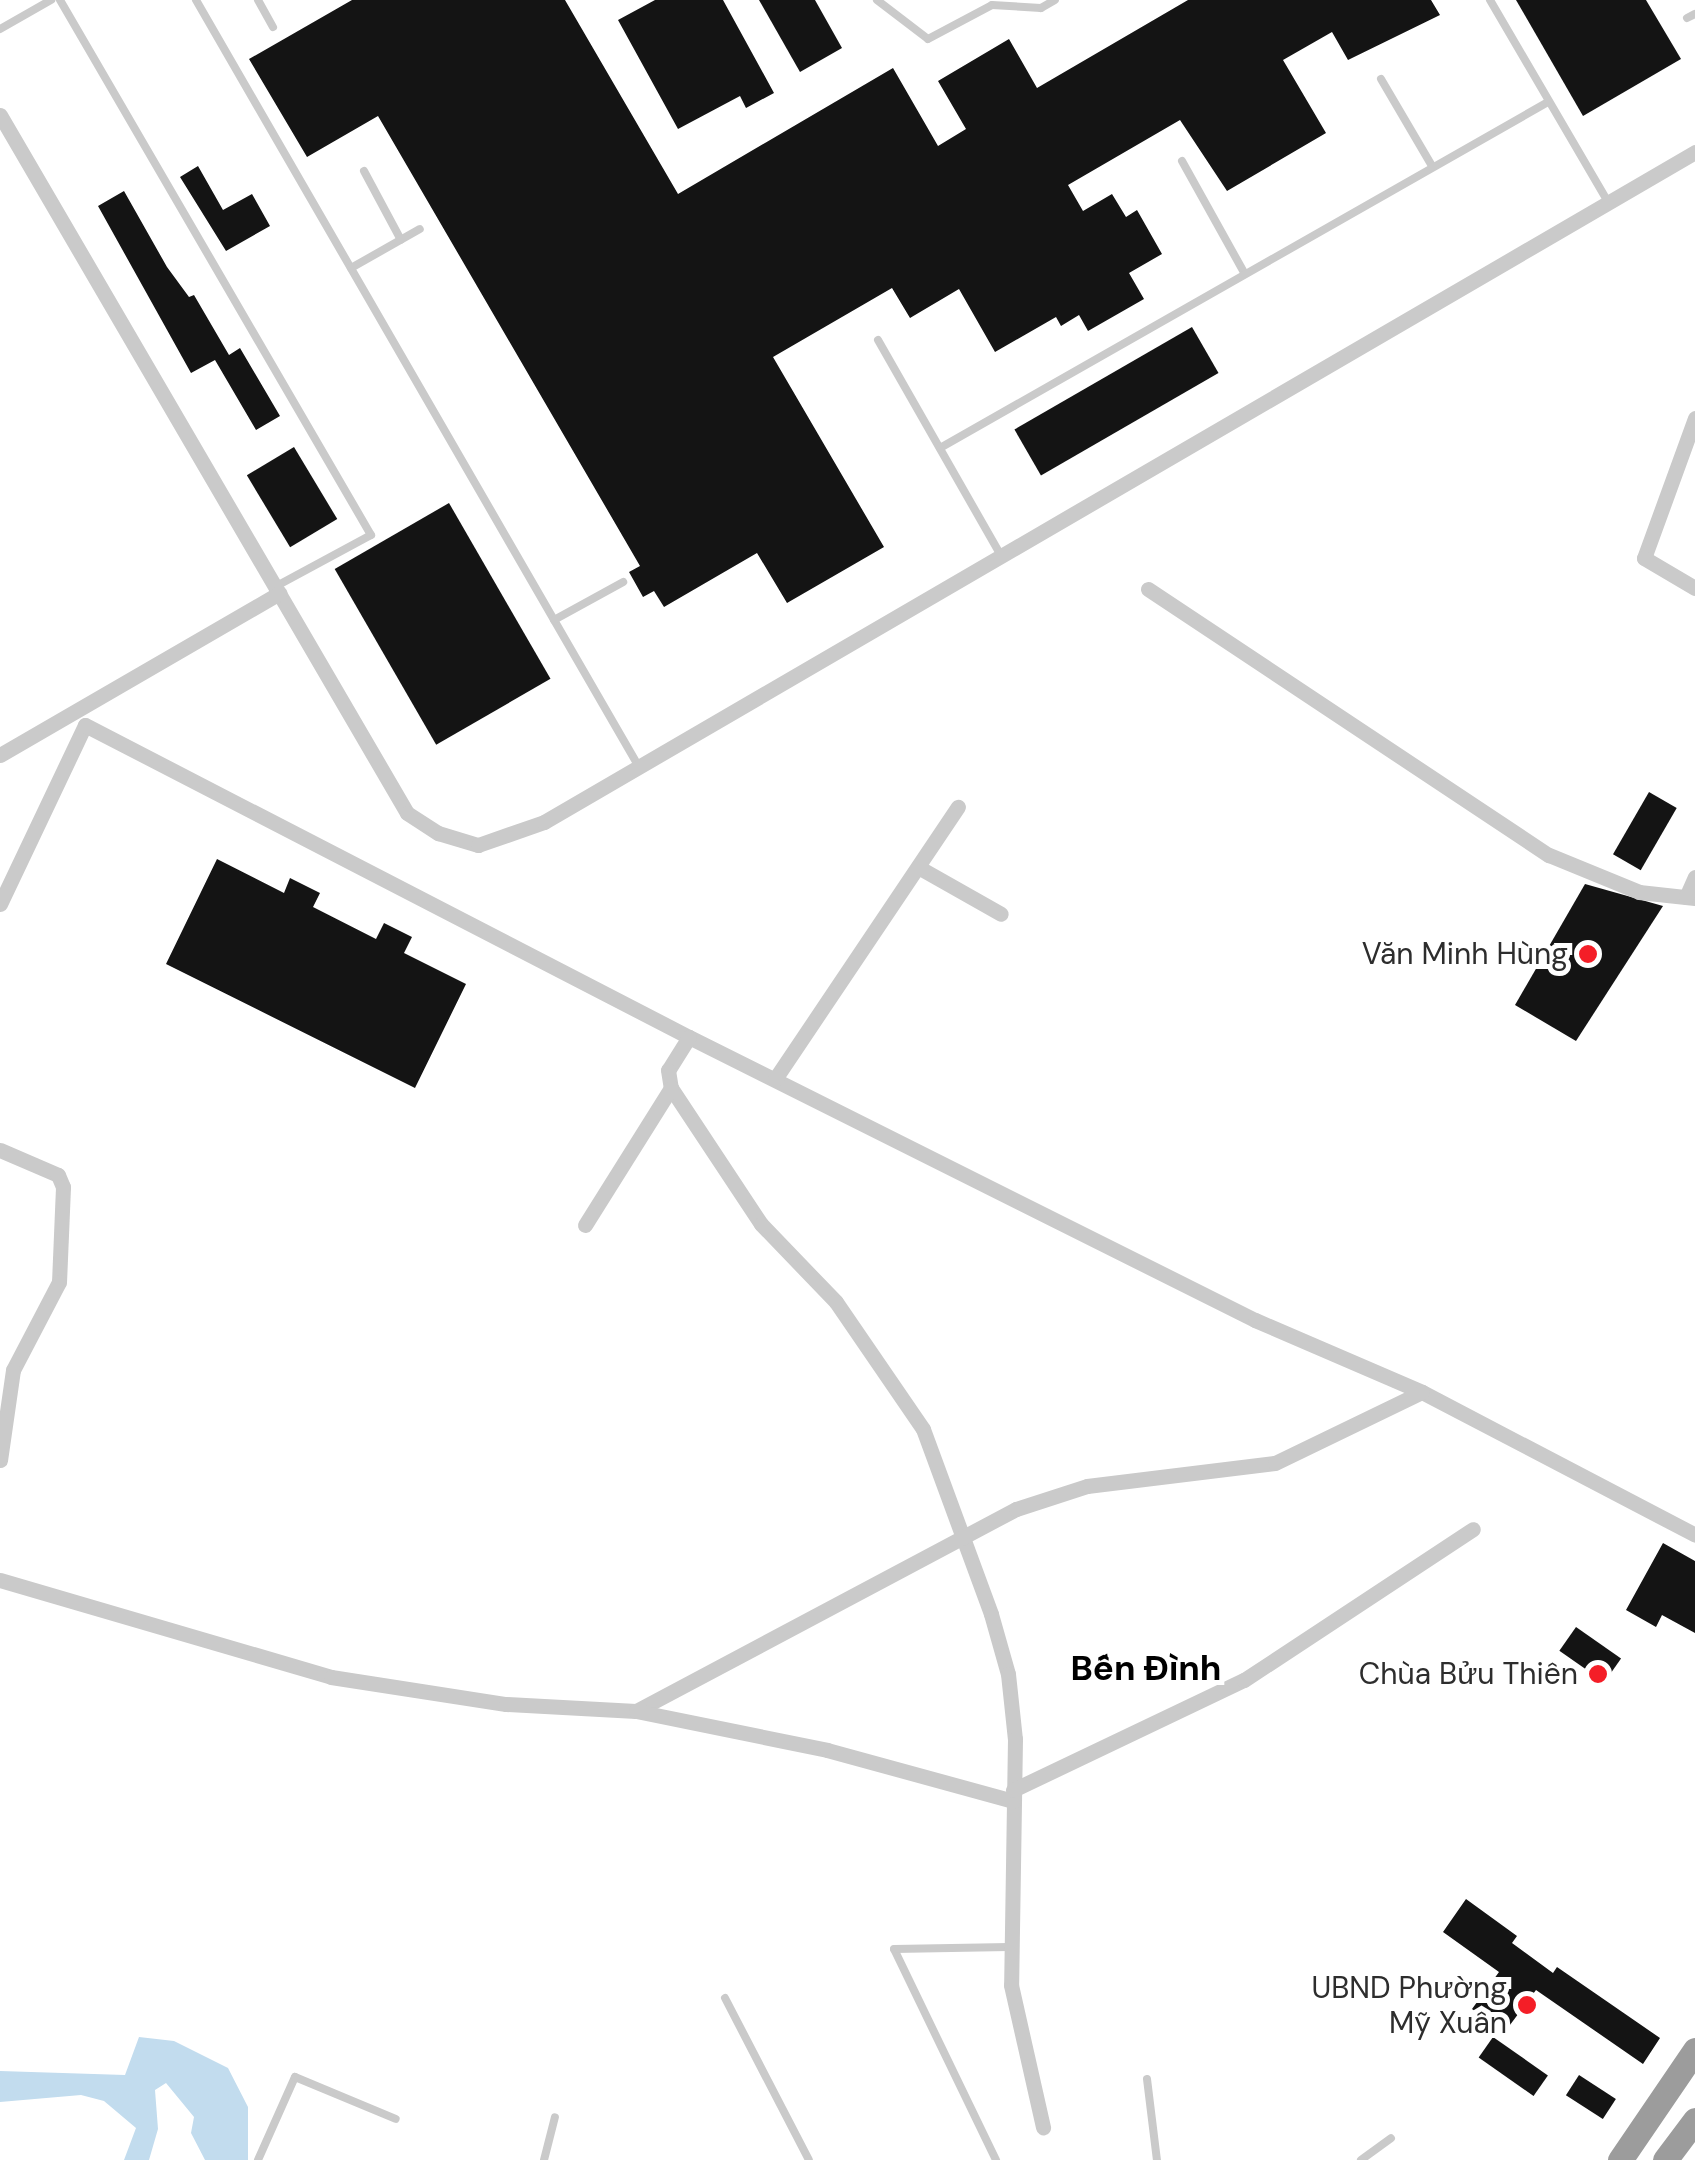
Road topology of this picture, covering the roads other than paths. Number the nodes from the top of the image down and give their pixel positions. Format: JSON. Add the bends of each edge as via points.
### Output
{"nodes":[{"id":1,"x":51,"y":0,"type":"edge"},
{"id":2,"x":60,"y":0,"type":"edge"},
{"id":3,"x":196,"y":0,"type":"edge"},
{"id":4,"x":258,"y":0,"type":"edge"},
{"id":5,"x":877,"y":0,"type":"edge"},
{"id":6,"x":1056,"y":0,"type":"edge"},
{"id":7,"x":1490,"y":0,"type":"edge"},
{"id":8,"x":1009,"y":3,"type":"edge"},
{"id":9,"x":273,"y":27,"type":"dead end"},
{"id":10,"x":0,"y":29,"type":"edge"},
{"id":11,"x":1381,"y":79,"type":"dead end"},
{"id":12,"x":1548,"y":102,"type":"junction"},
{"id":13,"x":0,"y":114,"type":"edge"},
{"id":14,"x":1695,"y":152,"type":"edge"},
{"id":15,"x":1182,"y":161,"type":"dead end"},
{"id":16,"x":1432,"y":166,"type":"junction"},
{"id":17,"x":364,"y":171,"type":"dead end"},
{"id":18,"x":1608,"y":202,"type":"junction"},
{"id":19,"x":420,"y":229,"type":"dead end"},
{"id":20,"x":402,"y":240,"type":"junction"},
{"id":21,"x":351,"y":268,"type":"junction"},
{"id":22,"x":1245,"y":274,"type":"junction"},
{"id":23,"x":878,"y":340,"type":"dead end"},
{"id":24,"x":1695,"y":418,"type":"edge"},
{"id":25,"x":940,"y":448,"type":"junction"},
{"id":26,"x":1001,"y":556,"type":"junction"},
{"id":27,"x":622,"y":582,"type":"dead end"},
{"id":28,"x":1695,"y":588,"type":"edge"},
{"id":29,"x":1148,"y":589,"type":"dead end"},
{"id":30,"x":277,"y":590,"type":"junction"},
{"id":31,"x":554,"y":620,"type":"junction"},
{"id":32,"x":0,"y":755,"type":"edge"},
{"id":33,"x":639,"y":767,"type":"junction"},
{"id":34,"x":958,"y":807,"type":"dead end"},
{"id":35,"x":918,"y":867,"type":"junction"},
{"id":36,"x":1695,"y":878,"type":"edge"},
{"id":37,"x":1690,"y":897,"type":"edge"},
{"id":38,"x":0,"y":904,"type":"edge"},
{"id":39,"x":1002,"y":914,"type":"dead end"},
{"id":40,"x":689,"y":1037,"type":"junction"},
{"id":41,"x":775,"y":1080,"type":"junction"},
{"id":42,"x":671,"y":1088,"type":"junction"},
{"id":43,"x":0,"y":1150,"type":"edge"},
{"id":44,"x":585,"y":1225,"type":"dead end"},
{"id":45,"x":1422,"y":1392,"type":"junction"},
{"id":46,"x":0,"y":1460,"type":"edge"},
{"id":47,"x":1473,"y":1529,"type":"dead end"},
{"id":48,"x":964,"y":1535,"type":"junction"},
{"id":49,"x":1695,"y":1535,"type":"edge"},
{"id":50,"x":0,"y":1580,"type":"edge"},
{"id":51,"x":636,"y":1711,"type":"junction"},
{"id":52,"x":1013,"y":1795,"type":"junction"},
{"id":53,"x":1009,"y":1946,"type":"junction"},
{"id":54,"x":725,"y":1998,"type":"dead end"},
{"id":55,"x":1695,"y":2050,"type":"edge"},
{"id":56,"x":1147,"y":2079,"type":"dead end"},
{"id":57,"x":555,"y":2118,"type":"dead end"},
{"id":58,"x":396,"y":2119,"type":"dead end"},
{"id":59,"x":1695,"y":2120,"type":"edge"},
{"id":60,"x":1043,"y":2127,"type":"dead end"},
{"id":61,"x":1391,"y":2138,"type":"dead end"},
{"id":62,"x":258,"y":2160,"type":"edge"},
{"id":63,"x":544,"y":2160,"type":"edge"},
{"id":64,"x":810,"y":2160,"type":"edge"},
{"id":65,"x":996,"y":2160,"type":"edge"},
{"id":66,"x":1157,"y":2160,"type":"edge"},
{"id":67,"x":1361,"y":2160,"type":"edge"},
{"id":68,"x":1620,"y":2160,"type":"edge"},
{"id":69,"x":1665,"y":2160,"type":"edge"}],
"edges":[{"from":1,"to":10,"type":"lane"},
{"from":2,"to":30,"type":"lane","via":[[371,534]]},
{"from":3,"to":21,"type":"lane"},
{"from":4,"to":9,"type":"lane"},
{"from":5,"to":8,"type":"lane","via":[[928,39],[992,5]]},
{"from":6,"to":8,"type":"lane","via":[[1041,8]]},
{"from":7,"to":12,"type":"lane"},
{"from":11,"to":16,"type":"lane"},
{"from":12,"to":16,"type":"lane"},
{"from":12,"to":18,"type":"lane"},
{"from":13,"to":30,"type":"street"},
{"from":14,"to":18,"type":"street"},
{"from":15,"to":22,"type":"lane"},
{"from":16,"to":22,"type":"lane"},
{"from":17,"to":20,"type":"lane"},
{"from":18,"to":26,"type":"street"},
{"from":19,"to":20,"type":"lane"},
{"from":20,"to":21,"type":"lane"},
{"from":21,"to":31,"type":"lane"},
{"from":22,"to":25,"type":"lane"},
{"from":23,"to":25,"type":"lane"},
{"from":24,"to":28,"type":"street","via":[[1644,558]]},
{"from":25,"to":26,"type":"lane"},
{"from":26,"to":33,"type":"street"},
{"from":27,"to":31,"type":"lane"},
{"from":29,"to":37,"type":"street","via":[[1549,856],[1625,888]]},
{"from":30,"to":32,"type":"street"},
{"from":30,"to":33,"type":"street","via":[[408,813],[438,833],[478,845],[544,822]]},
{"from":31,"to":33,"type":"lane"},
{"from":34,"to":35,"type":"street"},
{"from":35,"to":39,"type":"street"},
{"from":35,"to":41,"type":"street"},
{"from":36,"to":37,"type":"street"},
{"from":38,"to":40,"type":"street","via":[[85,725]]},
{"from":40,"to":41,"type":"street"},
{"from":40,"to":42,"type":"street","via":[[668,1070]]},
{"from":41,"to":45,"type":"street","via":[[1255,1320]]},
{"from":42,"to":44,"type":"street"},
{"from":42,"to":48,"type":"street","via":[[761,1224],[836,1302],[923,1429]]},
{"from":43,"to":46,"type":"street","via":[[58,1176],[63,1187],[60,1282],[13,1370]]},
{"from":45,"to":48,"type":"street","via":[[1276,1463],[1087,1486]]},
{"from":45,"to":49,"type":"street"},
{"from":47,"to":52,"type":"street","via":[[1244,1680]]},
{"from":48,"to":51,"type":"street"},
{"from":48,"to":52,"type":"street","via":[[1008,1674]]},
{"from":50,"to":51,"type":"street","via":[[331,1677],[506,1704]]},
{"from":51,"to":52,"type":"street"},
{"from":52,"to":53,"type":"street"},
{"from":53,"to":60,"type":"street"},
{"from":53,"to":65,"type":"lane","via":[[894,1949]]},
{"from":54,"to":64,"type":"lane"},
{"from":55,"to":68,"type":"highway"},
{"from":56,"to":66,"type":"lane"},
{"from":57,"to":63,"type":"lane"},
{"from":58,"to":62,"type":"lane","via":[[295,2077]]},
{"from":59,"to":69,"type":"highway"},
{"from":61,"to":67,"type":"lane"}]}
